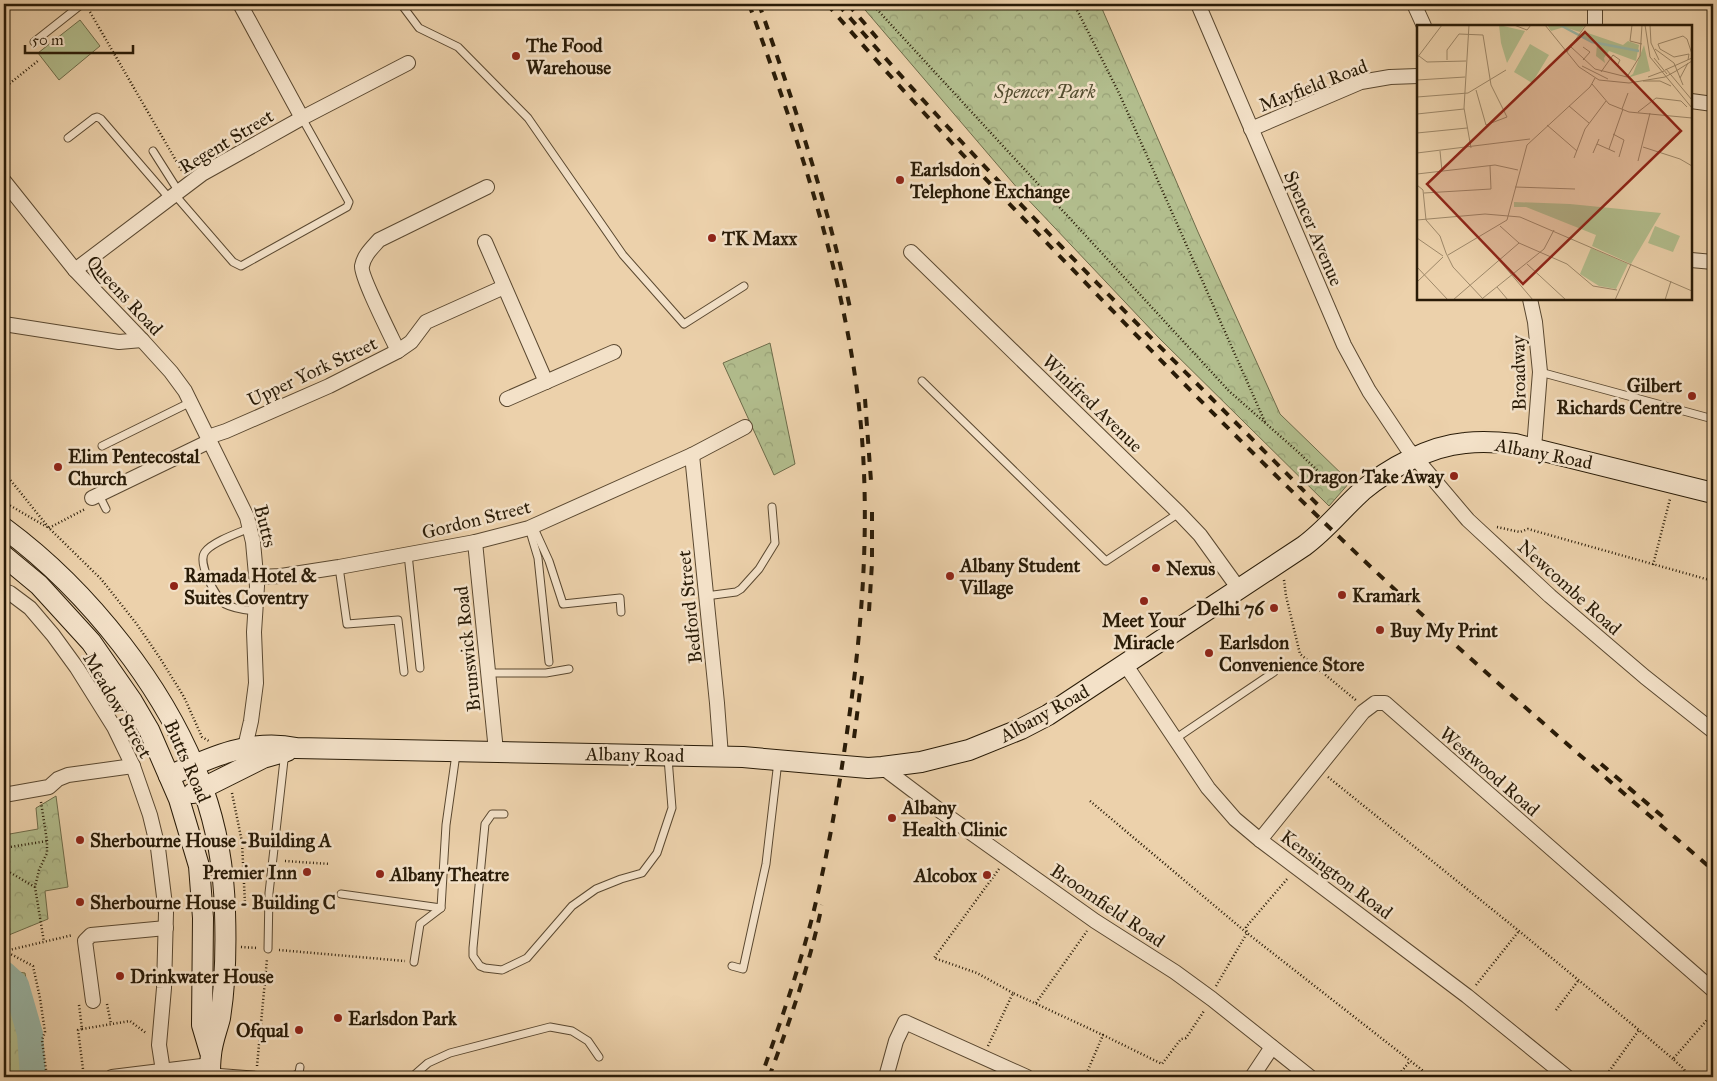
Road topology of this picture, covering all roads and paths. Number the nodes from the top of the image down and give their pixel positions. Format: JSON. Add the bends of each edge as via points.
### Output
{"nodes":[{"id":1,"x":82,"y":4,"type":"edge"},
{"id":2,"x":240,"y":4,"type":"edge"},
{"id":3,"x":401,"y":4,"type":"edge"},
{"id":4,"x":872,"y":4,"type":"edge"},
{"id":5,"x":1074,"y":4,"type":"edge"},
{"id":6,"x":1198,"y":4,"type":"edge"},
{"id":7,"x":1414,"y":4,"type":"edge"},
{"id":8,"x":1594,"y":4,"type":"edge"},
{"id":9,"x":90,"y":12,"type":"dead end"},
{"id":10,"x":1424,"y":25,"type":"edge"},
{"id":11,"x":1595,"y":25,"type":"edge"},
{"id":12,"x":34,"y":42,"type":"dead end"},
{"id":13,"x":38,"y":60,"type":"dead end"},
{"id":14,"x":408,"y":63,"type":"dead end"},
{"id":15,"x":1417,"y":76,"type":"edge"},
{"id":16,"x":4,"y":88,"type":"edge"},
{"id":17,"x":1692,"y":101,"type":"edge"},
{"id":18,"x":1713,"y":104,"type":"edge"},
{"id":19,"x":302,"y":118,"type":"junction"},
{"id":20,"x":1251,"y":129,"type":"junction"},
{"id":21,"x":68,"y":138,"type":"dead end"},
{"id":22,"x":153,"y":151,"type":"dead end"},
{"id":23,"x":4,"y":181,"type":"edge"},
{"id":24,"x":488,"y":187,"type":"dead end"},
{"id":25,"x":178,"y":192,"type":"junction"},
{"id":26,"x":485,"y":242,"type":"dead end"},
{"id":27,"x":911,"y":252,"type":"dead end"},
{"id":28,"x":1692,"y":260,"type":"edge"},
{"id":29,"x":1713,"y":262,"type":"edge"},
{"id":30,"x":75,"y":270,"type":"junction"},
{"id":31,"x":744,"y":286,"type":"dead end"},
{"id":32,"x":504,"y":287,"type":"junction"},
{"id":33,"x":1530,"y":300,"type":"edge"},
{"id":34,"x":4,"y":324,"type":"edge"},
{"id":35,"x":142,"y":340,"type":"junction"},
{"id":36,"x":398,"y":351,"type":"junction"},
{"id":37,"x":614,"y":352,"type":"dead end"},
{"id":38,"x":1540,"y":372,"type":"junction"},
{"id":39,"x":922,"y":381,"type":"dead end"},
{"id":40,"x":546,"y":382,"type":"junction"},
{"id":41,"x":507,"y":399,"type":"dead end"},
{"id":42,"x":191,"y":402,"type":"junction"},
{"id":43,"x":1713,"y":420,"type":"edge"},
{"id":44,"x":1265,"y":423,"type":"junction"},
{"id":45,"x":745,"y":427,"type":"dead end"},
{"id":46,"x":209,"y":439,"type":"junction"},
{"id":47,"x":102,"y":446,"type":"dead end"},
{"id":48,"x":1534,"y":448,"type":"junction"},
{"id":49,"x":692,"y":455,"type":"junction"},
{"id":50,"x":1415,"y":457,"type":"junction"},
{"id":51,"x":4,"y":472,"type":"edge"},
{"id":52,"x":1674,"y":483,"type":"junction"},
{"id":53,"x":1713,"y":493,"type":"edge"},
{"id":54,"x":96,"y":497,"type":"junction"},
{"id":55,"x":4,"y":502,"type":"edge"},
{"id":56,"x":1350,"y":504,"type":"junction"},
{"id":57,"x":772,"y":507,"type":"dead end"},
{"id":58,"x":106,"y":509,"type":"dead end"},
{"id":59,"x":1179,"y":513,"type":"junction"},
{"id":60,"x":1494,"y":526,"type":"dead end"},
{"id":61,"x":531,"y":527,"type":"junction"},
{"id":62,"x":4,"y":528,"type":"edge"},
{"id":63,"x":49,"y":528,"type":"junction"},
{"id":64,"x":250,"y":528,"type":"junction"},
{"id":65,"x":474,"y":542,"type":"junction"},
{"id":66,"x":408,"y":554,"type":"junction"},
{"id":67,"x":4,"y":556,"type":"edge"},
{"id":68,"x":1652,"y":565,"type":"junction"},
{"id":69,"x":339,"y":567,"type":"junction"},
{"id":70,"x":257,"y":576,"type":"junction"},
{"id":71,"x":1713,"y":581,"type":"edge"},
{"id":72,"x":1284,"y":582,"type":"dead end"},
{"id":73,"x":1239,"y":589,"type":"junction"},
{"id":74,"x":4,"y":591,"type":"edge"},
{"id":75,"x":706,"y":596,"type":"junction"},
{"id":76,"x":255,"y":611,"type":"junction"},
{"id":77,"x":621,"y":612,"type":"dead end"},
{"id":78,"x":549,"y":662,"type":"dead end"},
{"id":79,"x":1125,"y":664,"type":"junction"},
{"id":80,"x":420,"y":668,"type":"dead end"},
{"id":81,"x":569,"y":669,"type":"dead end"},
{"id":82,"x":404,"y":672,"type":"dead end"},
{"id":83,"x":1274,"y":672,"type":"dead end"},
{"id":84,"x":488,"y":673,"type":"junction"},
{"id":85,"x":1367,"y":708,"type":"junction"},
{"id":86,"x":1713,"y":730,"type":"edge"},
{"id":87,"x":1175,"y":739,"type":"junction"},
{"id":88,"x":244,"y":747,"type":"junction"},
{"id":89,"x":297,"y":748,"type":"junction"},
{"id":90,"x":456,"y":751,"type":"junction"},
{"id":91,"x":496,"y":751,"type":"junction"},
{"id":92,"x":668,"y":755,"type":"junction"},
{"id":93,"x":721,"y":756,"type":"junction"},
{"id":94,"x":778,"y":759,"type":"junction"},
{"id":95,"x":193,"y":765,"type":"junction"},
{"id":96,"x":133,"y":766,"type":"junction"},
{"id":97,"x":882,"y":767,"type":"junction"},
{"id":98,"x":1318,"y":768,"type":"junction"},
{"id":99,"x":170,"y":776,"type":"junction"},
{"id":100,"x":40,"y":789,"type":"junction"},
{"id":101,"x":203,"y":789,"type":"junction"},
{"id":102,"x":4,"y":795,"type":"edge"},
{"id":103,"x":179,"y":798,"type":"junction"},
{"id":104,"x":234,"y":800,"type":"dead end"},
{"id":105,"x":1090,"y":801,"type":"dead end"},
{"id":106,"x":504,"y":814,"type":"dead end"},
{"id":107,"x":1260,"y":840,"type":"junction"},
{"id":108,"x":47,"y":841,"type":"junction"},
{"id":109,"x":4,"y":848,"type":"edge"},
{"id":110,"x":1007,"y":858,"type":"junction"},
{"id":111,"x":285,"y":861,"type":"dead end"},
{"id":112,"x":330,"y":864,"type":"dead end"},
{"id":113,"x":1297,"y":867,"type":"junction"},
{"id":114,"x":4,"y":869,"type":"edge"},
{"id":115,"x":35,"y":887,"type":"junction"},
{"id":116,"x":341,"y":894,"type":"dead end"},
{"id":117,"x":441,"y":908,"type":"junction"},
{"id":118,"x":225,"y":916,"type":"junction"},
{"id":119,"x":1095,"y":921,"type":"junction"},
{"id":120,"x":166,"y":928,"type":"junction"},
{"id":121,"x":1519,"y":930,"type":"junction"},
{"id":122,"x":1247,"y":933,"type":"junction"},
{"id":123,"x":85,"y":941,"type":"junction"},
{"id":124,"x":44,"y":942,"type":"junction"},
{"id":125,"x":224,"y":945,"type":"junction"},
{"id":126,"x":268,"y":949,"type":"junction"},
{"id":127,"x":4,"y":951,"type":"edge"},
{"id":128,"x":414,"y":962,"type":"joint"},
{"id":129,"x":732,"y":966,"type":"dead end"},
{"id":130,"x":1578,"y":981,"type":"junction"},
{"id":131,"x":1713,"y":990,"type":"edge"},
{"id":132,"x":1013,"y":993,"type":"junction"},
{"id":133,"x":1467,"y":996,"type":"junction"},
{"id":134,"x":1212,"y":999,"type":"junction"},
{"id":135,"x":93,"y":1001,"type":"junction"},
{"id":136,"x":1036,"y":1003,"type":"junction"},
{"id":137,"x":1556,"y":1010,"type":"dead end"},
{"id":138,"x":1713,"y":1014,"type":"edge"},
{"id":139,"x":111,"y":1024,"type":"junction"},
{"id":140,"x":82,"y":1029,"type":"junction"},
{"id":141,"x":1639,"y":1030,"type":"junction"},
{"id":142,"x":1103,"y":1035,"type":"junction"},
{"id":143,"x":1272,"y":1047,"type":"junction"},
{"id":144,"x":161,"y":1055,"type":"junction"},
{"id":145,"x":599,"y":1057,"type":"dead end"},
{"id":146,"x":982,"y":1057,"type":"junction"},
{"id":147,"x":1673,"y":1059,"type":"junction"},
{"id":148,"x":1410,"y":1061,"type":"junction"},
{"id":149,"x":4,"y":1064,"type":"edge"},
{"id":150,"x":210,"y":1067,"type":"edge"},
{"id":151,"x":300,"y":1067,"type":"dead end"},
{"id":152,"x":163,"y":1071,"type":"junction"},
{"id":153,"x":256,"y":1074,"type":"junction"},
{"id":154,"x":1561,"y":1075,"type":"edge"},
{"id":155,"x":6,"y":1077,"type":"edge"},
{"id":156,"x":47,"y":1077,"type":"edge"},
{"id":157,"x":84,"y":1077,"type":"edge"},
{"id":158,"x":112,"y":1077,"type":"edge"},
{"id":159,"x":277,"y":1077,"type":"edge"},
{"id":160,"x":292,"y":1077,"type":"edge"},
{"id":161,"x":412,"y":1077,"type":"edge"},
{"id":162,"x":886,"y":1077,"type":"edge"},
{"id":163,"x":1027,"y":1077,"type":"edge"},
{"id":164,"x":1085,"y":1077,"type":"edge"},
{"id":165,"x":1252,"y":1077,"type":"edge"},
{"id":166,"x":1310,"y":1077,"type":"edge"},
{"id":167,"x":1397,"y":1077,"type":"edge"},
{"id":168,"x":1431,"y":1077,"type":"edge"},
{"id":169,"x":1605,"y":1077,"type":"edge"},
{"id":170,"x":1687,"y":1077,"type":"edge"}],
"edges":[{"from":1,"to":12,"type":"lane"},
{"from":2,"to":19,"type":"street"},
{"from":3,"to":31,"type":"lane","via":[[419,28],[458,47],[528,118],[623,255],[684,324]]},
{"from":4,"to":44,"type":"path","via":[[1229,391]]},
{"from":5,"to":44,"type":"path","via":[[1119,92]]},
{"from":6,"to":20,"type":"street","name":"Spencer Avenue"},
{"from":7,"to":10,"type":"street"},
{"from":8,"to":11,"type":"street"},
{"from":9,"to":25,"type":"path"},
{"from":13,"to":16,"type":"path"},
{"from":14,"to":19,"type":"street","name":"Regent Street"},
{"from":15,"to":20,"type":"street","name":"Mayfield Road","via":[[1361,82]]},
{"from":17,"to":18,"type":"street"},
{"from":19,"to":25,"type":"street","name":"Regent Street"},
{"from":19,"to":25,"type":"lane","via":[[349,202],[347,207],[241,266],[233,262]]},
{"from":20,"to":50,"type":"street","name":"Spencer Avenue","via":[[1344,345],[1369,391]]},
{"from":21,"to":25,"type":"lane","via":[[97,117]]},
{"from":22,"to":25,"type":"lane"},
{"from":23,"to":30,"type":"street","name":"Queens Road"},
{"from":24,"to":36,"type":"street","name":"Upper York Street","via":[[380,240],[365,257],[361,271]]},
{"from":25,"to":30,"type":"street","name":"Regent Street"},
{"from":26,"to":32,"type":"street"},
{"from":27,"to":59,"type":"street","name":"Winifred Avenue"},
{"from":28,"to":29,"type":"street"},
{"from":30,"to":35,"type":"street","name":"Queens Road"},
{"from":32,"to":36,"type":"street","via":[[426,322],[411,342]]},
{"from":32,"to":40,"type":"street"},
{"from":33,"to":38,"type":"street","name":"Broadway","via":[[1536,322]]},
{"from":34,"to":35,"type":"street","via":[[119,342]]},
{"from":35,"to":42,"type":"street","name":"Queens Road","via":[[171,372]]},
{"from":36,"to":46,"type":"street","name":"Upper York Street","via":[[329,386]]},
{"from":37,"to":40,"type":"street"},
{"from":38,"to":43,"type":"lane"},
{"from":38,"to":48,"type":"street","name":"Broadway"},
{"from":39,"to":59,"type":"lane","via":[[1106,561]]},
{"from":40,"to":41,"type":"street"},
{"from":42,"to":46,"type":"street","name":"Queens Road"},
{"from":42,"to":47,"type":"lane"},
{"from":44,"to":56,"type":"path"},
{"from":45,"to":49,"type":"street","name":"Gordon Street"},
{"from":46,"to":54,"type":"street","name":"Upper York Street"},
{"from":46,"to":64,"type":"street","name":"Butts"},
{"from":48,"to":50,"type":"street","name":"Albany Road","via":[[1489,442],[1464,443]]},
{"from":48,"to":52,"type":"street","name":"Albany Road"},
{"from":49,"to":61,"type":"street","name":"Gordon Street"},
{"from":49,"to":75,"type":"street","name":"Bedford Street"},
{"from":50,"to":56,"type":"street","name":"Albany Road","via":[[1375,480]]},
{"from":50,"to":86,"type":"street","name":"Newcombe Road","via":[[1468,520],[1543,590]]},
{"from":51,"to":63,"type":"path"},
{"from":52,"to":53,"type":"street","name":"Albany Road"},
{"from":52,"to":68,"type":"path"},
{"from":54,"to":58,"type":"lane"},
{"from":54,"to":63,"type":"path","via":[[90,506]]},
{"from":55,"to":63,"type":"path"},
{"from":56,"to":73,"type":"street","name":"Albany Road","via":[[1318,536]]},
{"from":57,"to":75,"type":"lane","via":[[775,543],[758,569],[741,590]]},
{"from":59,"to":73,"type":"street","name":"Winifred Avenue","via":[[1200,535]]},
{"from":60,"to":68,"type":"path","via":[[1520,532],[1528,529]]},
{"from":61,"to":65,"type":"street","name":"Gordon Street"},
{"from":61,"to":77,"type":"lane","via":[[549,561],[563,604],[620,598]]},
{"from":61,"to":78,"type":"lane","via":[[538,558]]},
{"from":62,"to":95,"type":"street","name":"Butts Road","via":[[32,548],[75,589],[118,639],[178,732]]},
{"from":64,"to":70,"type":"street","name":"Butts"},
{"from":64,"to":76,"type":"lane","via":[[217,543],[205,551],[202,558],[204,570],[224,603]]},
{"from":65,"to":66,"type":"street","name":"Gordon Street"},
{"from":65,"to":84,"type":"street","name":"Brunswick Road"},
{"from":66,"to":69,"type":"street","name":"Gordon Street"},
{"from":66,"to":80,"type":"lane"},
{"from":67,"to":99,"type":"street","name":"Butts Road","via":[[39,585],[92,642],[149,730]]},
{"from":68,"to":71,"type":"path"},
{"from":69,"to":70,"type":"street","name":"Gordon Street","via":[[281,576]]},
{"from":69,"to":82,"type":"lane","via":[[346,624],[398,620]]},
{"from":70,"to":76,"type":"street","name":"Butts"},
{"from":72,"to":85,"type":"path","via":[[1300,654]]},
{"from":73,"to":79,"type":"street","name":"Albany Road"},
{"from":74,"to":96,"type":"street","name":"Meadow Street","via":[[30,608],[53,635],[114,727]]},
{"from":75,"to":93,"type":"street","name":"Bedford Street"},
{"from":76,"to":88,"type":"street","name":"Butts","via":[[256,684]]},
{"from":79,"to":87,"type":"street","name":"Kensington Road"},
{"from":79,"to":97,"type":"street","name":"Albany Road","via":[[1048,715],[994,741],[943,757]]},
{"from":81,"to":84,"type":"lane","via":[[546,673]]},
{"from":83,"to":87,"type":"lane"},
{"from":84,"to":91,"type":"street","name":"Brunswick Road"},
{"from":85,"to":98,"type":"street"},
{"from":85,"to":131,"type":"street","name":"Westwood Road","via":[[1375,703],[1385,703]]},
{"from":87,"to":107,"type":"street","name":"Kensington Road","via":[[1222,805]]},
{"from":88,"to":89,"type":"street","name":"Albany Road","via":[[280,744]]},
{"from":88,"to":95,"type":"street","name":"Albany Road"},
{"from":89,"to":90,"type":"street","name":"Albany Road"},
{"from":89,"to":101,"type":"street","name":"Albany Road","via":[[263,758]]},
{"from":89,"to":126,"type":"lane","via":[[284,760],[269,893]]},
{"from":90,"to":91,"type":"street","name":"Albany Road"},
{"from":90,"to":117,"type":"lane","via":[[446,825]]},
{"from":91,"to":92,"type":"street","name":"Albany Road"},
{"from":92,"to":93,"type":"street","name":"Albany Road"},
{"from":92,"to":106,"type":"lane","via":[[672,808],[657,853],[642,873],[596,889],[572,906],[527,958],[502,970],[480,966],[473,956],[473,948],[485,824],[492,814]]},
{"from":93,"to":94,"type":"street","name":"Albany Road"},
{"from":94,"to":97,"type":"street","name":"Albany Road"},
{"from":94,"to":129,"type":"lane","via":[[766,864],[757,910],[743,969]]},
{"from":95,"to":99,"type":"street","name":"Albany Road"},
{"from":95,"to":101,"type":"street","name":"Butts Road"},
{"from":96,"to":100,"type":"street","via":[[68,775],[50,787]]},
{"from":96,"to":120,"type":"street","name":"Meadow Street","via":[[158,848]]},
{"from":97,"to":110,"type":"street","name":"Broomfield Road"},
{"from":98,"to":107,"type":"street"},
{"from":98,"to":121,"type":"path"},
{"from":99,"to":103,"type":"street","name":"Butts Road"},
{"from":100,"to":102,"type":"street"},
{"from":100,"to":108,"type":"path"},
{"from":101,"to":103,"type":"street","name":"Albany Road"},
{"from":101,"to":118,"type":"street","name":"Butts Road","via":[[221,857]]},
{"from":103,"to":150,"type":"street","name":"Butts Road","via":[[199,866],[203,918],[202,1025]]},
{"from":104,"to":118,"type":"path","via":[[242,842],[245,904]]},
{"from":105,"to":122,"type":"path"},
{"from":107,"to":113,"type":"street","name":"Kensington Road"},
{"from":108,"to":109,"type":"path"},
{"from":108,"to":115,"type":"path","via":[[47,853]]},
{"from":110,"to":119,"type":"street","name":"Broomfield Road"},
{"from":110,"to":132,"type":"path","via":[[934,958],[977,973]]},
{"from":111,"to":112,"type":"path"},
{"from":113,"to":122,"type":"path","via":[[1246,928]]},
{"from":113,"to":133,"type":"street","name":"Kensington Road"},
{"from":114,"to":115,"type":"path"},
{"from":115,"to":124,"type":"path"},
{"from":116,"to":117,"type":"lane"},
{"from":117,"to":128,"type":"lane","via":[[420,924]]},
{"from":118,"to":125,"type":"street","name":"Butts Road"},
{"from":119,"to":134,"type":"street","name":"Broomfield Road"},
{"from":119,"to":136,"type":"path"},
{"from":120,"to":123,"type":"street","via":[[91,935]]},
{"from":120,"to":144,"type":"street","name":"Meadow Street"},
{"from":121,"to":130,"type":"path"},
{"from":121,"to":133,"type":"path"},
{"from":122,"to":134,"type":"path"},
{"from":122,"to":148,"type":"path"},
{"from":123,"to":124,"type":"path","via":[[76,935]]},
{"from":123,"to":135,"type":"street"},
{"from":124,"to":127,"type":"path"},
{"from":125,"to":126,"type":"path"},
{"from":125,"to":150,"type":"street","name":"Butts Road","via":[[220,1016]]},
{"from":126,"to":128,"type":"path"},
{"from":126,"to":153,"type":"path"},
{"from":127,"to":156,"type":"path","via":[[33,966],[40,998]]},
{"from":130,"to":137,"type":"path"},
{"from":130,"to":141,"type":"path"},
{"from":132,"to":136,"type":"path"},
{"from":132,"to":146,"type":"path"},
{"from":133,"to":154,"type":"street","name":"Kensington Road"},
{"from":134,"to":142,"type":"path","via":[[1186,1038],[1181,1039],[1162,1064]]},
{"from":134,"to":143,"type":"street","name":"Broomfield Road"},
{"from":135,"to":139,"type":"path","via":[[106,1000]]},
{"from":135,"to":140,"type":"path","via":[[79,1003]]},
{"from":136,"to":142,"type":"path"},
{"from":138,"to":147,"type":"path"},
{"from":139,"to":140,"type":"path"},
{"from":139,"to":144,"type":"path","via":[[130,1020],[150,1036]]},
{"from":140,"to":157,"type":"path","via":[[78,1030]]},
{"from":141,"to":147,"type":"path"},
{"from":141,"to":169,"type":"path"},
{"from":142,"to":164,"type":"path"},
{"from":143,"to":165,"type":"street"},
{"from":143,"to":166,"type":"street","name":"Broomfield Road"},
{"from":144,"to":152,"type":"street","name":"Meadow Street"},
{"from":145,"to":161,"type":"lane","via":[[588,1041],[572,1031],[550,1027],[450,1053],[428,1063]]},
{"from":146,"to":162,"type":"street","via":[[905,1022]]},
{"from":146,"to":163,"type":"street"},
{"from":147,"to":170,"type":"path","via":[[1684,1069]]},
{"from":148,"to":167,"type":"path"},
{"from":148,"to":168,"type":"path"},
{"from":149,"to":155,"type":"path"},
{"from":150,"to":152,"type":"street"},
{"from":150,"to":153,"type":"lane"},
{"from":151,"to":160,"type":"lane","via":[[299,1073]]},
{"from":152,"to":158,"type":"street"},
{"from":153,"to":159,"type":"lane"}]}
